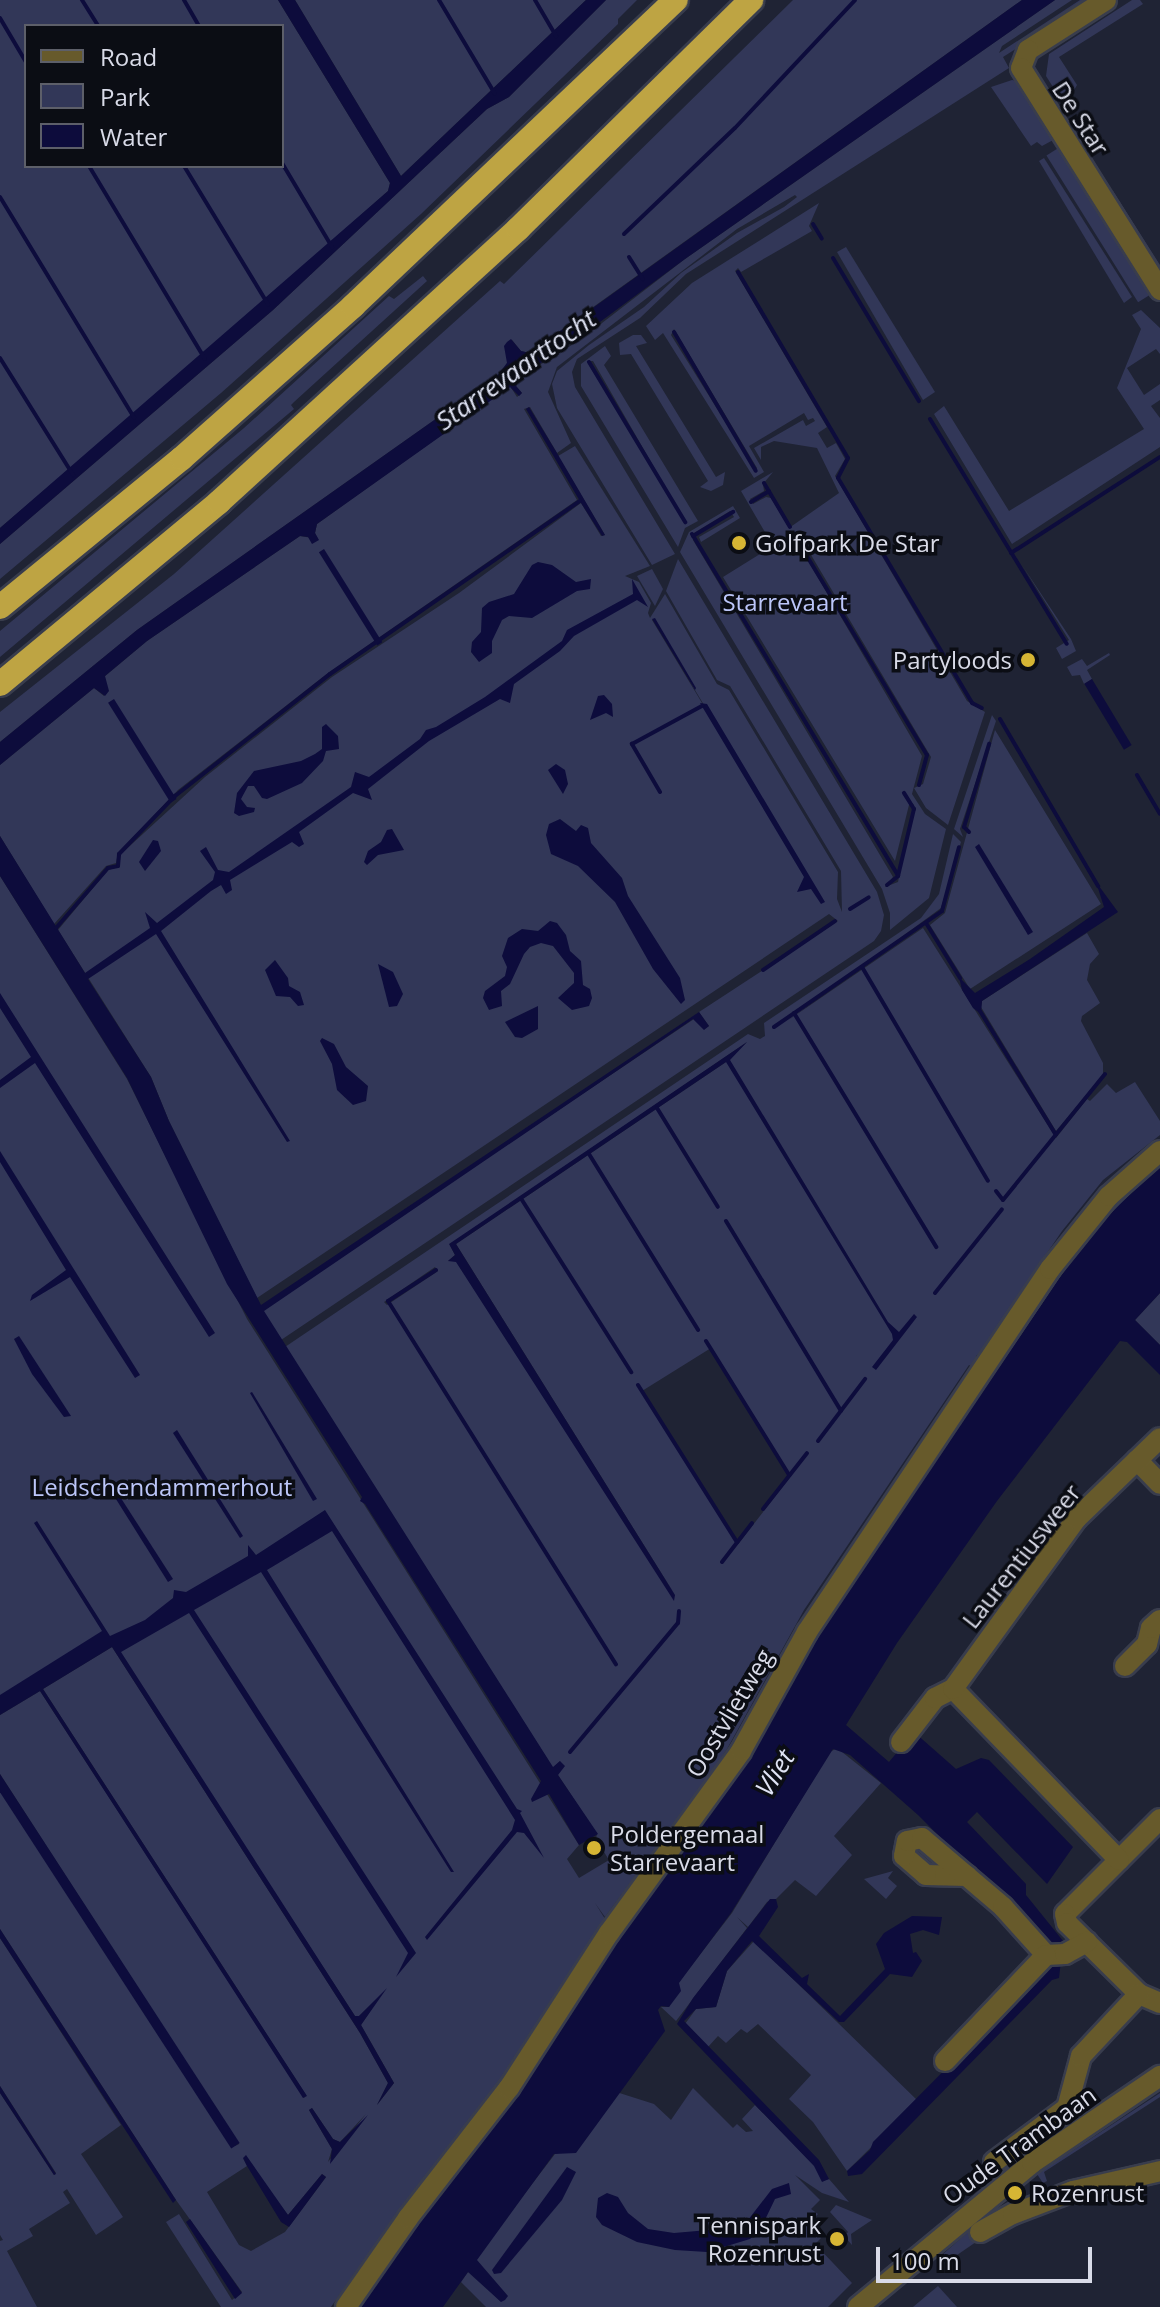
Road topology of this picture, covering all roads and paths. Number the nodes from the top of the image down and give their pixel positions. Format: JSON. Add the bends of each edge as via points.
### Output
{"nodes":[{"id":1,"x":676,"y":0,"type":"edge"},
{"id":2,"x":751,"y":0,"type":"edge"},
{"id":3,"x":1106,"y":0,"type":"edge"},
{"id":4,"x":1160,"y":290,"type":"edge"},
{"id":5,"x":0,"y":607,"type":"edge"},
{"id":6,"x":0,"y":684,"type":"edge"},
{"id":7,"x":1160,"y":1151,"type":"edge"},
{"id":8,"x":1160,"y":1438,"type":"edge"},
{"id":9,"x":1137,"y":1460,"type":"junction"},
{"id":10,"x":1160,"y":1484,"type":"edge"},
{"id":11,"x":1160,"y":1620,"type":"edge"},
{"id":12,"x":1125,"y":1666,"type":"dead end"},
{"id":13,"x":953,"y":1689,"type":"junction"},
{"id":14,"x":901,"y":1742,"type":"dead end"},
{"id":15,"x":1160,"y":1819,"type":"edge"},
{"id":16,"x":1119,"y":1860,"type":"junction"},
{"id":17,"x":967,"y":1876,"type":"dead end"},
{"id":18,"x":1087,"y":1942,"type":"junction"},
{"id":19,"x":1053,"y":1955,"type":"junction"},
{"id":20,"x":1139,"y":1994,"type":"junction"},
{"id":21,"x":1160,"y":2003,"type":"edge"},
{"id":22,"x":945,"y":2061,"type":"dead end"},
{"id":23,"x":1160,"y":2076,"type":"edge"},
{"id":24,"x":1160,"y":2088,"type":"edge"},
{"id":25,"x":994,"y":2162,"type":"dead end"},
{"id":26,"x":1160,"y":2171,"type":"edge"},
{"id":27,"x":980,"y":2232,"type":"dead end"},
{"id":28,"x":917,"y":2264,"type":"junction"},
{"id":29,"x":346,"y":2307,"type":"edge"},
{"id":30,"x":858,"y":2307,"type":"edge"},
{"id":31,"x":879,"y":2307,"type":"edge"}],
"edges":[{"from":1,"to":5,"type":"highway","via":[[353,306],[182,458]]},
{"from":2,"to":6,"type":"highway","via":[[518,229],[274,452]]},
{"from":3,"to":4,"type":"street","name":"De Star","via":[[1028,50],[1021,68]]},
{"from":7,"to":29,"type":"street","name":"Oostvlietweg","via":[[1109,1196],[1050,1269],[807,1632],[741,1751],[609,1933],[509,2088]]},
{"from":8,"to":9,"type":"street","name":"Laurentiusweer"},
{"from":9,"to":10,"type":"street"},
{"from":9,"to":13,"type":"street","name":"Laurentiusweer","via":[[1077,1518]]},
{"from":11,"to":12,"type":"street","via":[[1151,1628],[1147,1644]]},
{"from":13,"to":14,"type":"street","name":"Laurentiusweer","via":[[935,1698]]},
{"from":13,"to":16,"type":"street"},
{"from":15,"to":16,"type":"street"},
{"from":16,"to":18,"type":"street","via":[[1065,1914]]},
{"from":17,"to":19,"type":"street"},
{"from":18,"to":19,"type":"street"},
{"from":18,"to":20,"type":"street"},
{"from":19,"to":22,"type":"street"},
{"from":20,"to":21,"type":"street"},
{"from":20,"to":25,"type":"street","via":[[1081,2056],[1067,2108]]},
{"from":23,"to":28,"type":"street","name":"Oude Trambaan","via":[[1032,2163]]},
{"from":24,"to":28,"type":"street","name":"Oude Trambaan","via":[[1025,2178]]},
{"from":26,"to":27,"type":"street","via":[[1073,2191]]},
{"from":28,"to":30,"type":"street"},
{"from":28,"to":31,"type":"street"}]}
